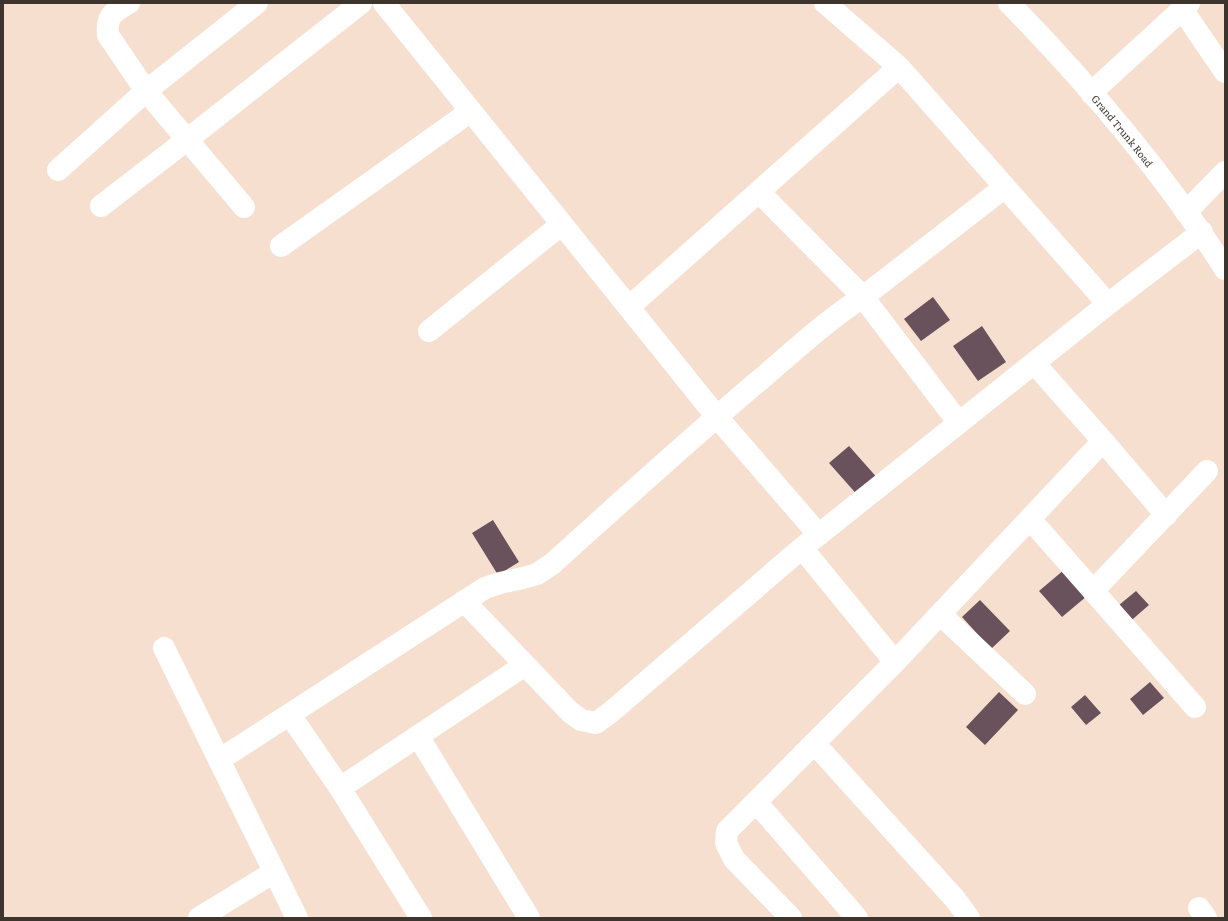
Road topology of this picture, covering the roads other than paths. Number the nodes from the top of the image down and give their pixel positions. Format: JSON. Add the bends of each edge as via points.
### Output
{"nodes":[{"id":1,"x":129,"y":3,"type":"edge"},
{"id":2,"x":257,"y":3,"type":"edge"},
{"id":3,"x":361,"y":3,"type":"edge"},
{"id":4,"x":384,"y":3,"type":"edge"},
{"id":5,"x":825,"y":3,"type":"edge"},
{"id":6,"x":1009,"y":3,"type":"edge"},
{"id":7,"x":1186,"y":6,"type":"edge"},
{"id":8,"x":899,"y":67,"type":"junction"},
{"id":9,"x":1225,"y":72,"type":"edge"},
{"id":10,"x":146,"y":91,"type":"junction"},
{"id":11,"x":1091,"y":93,"type":"junction"},
{"id":12,"x":471,"y":111,"type":"junction"},
{"id":13,"x":188,"y":139,"type":"junction"},
{"id":14,"x":58,"y":170,"type":"dead end"},
{"id":15,"x":1225,"y":172,"type":"edge"},
{"id":16,"x":1005,"y":187,"type":"junction"},
{"id":17,"x":759,"y":192,"type":"junction"},
{"id":18,"x":101,"y":206,"type":"dead end"},
{"id":19,"x":244,"y":207,"type":"dead end"},
{"id":20,"x":1186,"y":212,"type":"junction"},
{"id":21,"x":562,"y":224,"type":"junction"},
{"id":22,"x":1202,"y":232,"type":"junction"},
{"id":23,"x":281,"y":246,"type":"dead end"},
{"id":24,"x":1225,"y":269,"type":"edge"},
{"id":25,"x":864,"y":297,"type":"junction"},
{"id":26,"x":1108,"y":304,"type":"junction"},
{"id":27,"x":629,"y":307,"type":"junction"},
{"id":28,"x":429,"y":331,"type":"dead end"},
{"id":29,"x":1034,"y":363,"type":"junction"},
{"id":30,"x":716,"y":417,"type":"junction"},
{"id":31,"x":959,"y":423,"type":"junction"},
{"id":32,"x":1103,"y":441,"type":"junction"},
{"id":33,"x":1207,"y":471,"type":"dead end"},
{"id":34,"x":1166,"y":515,"type":"junction"},
{"id":35,"x":1030,"y":519,"type":"junction"},
{"id":36,"x":811,"y":542,"type":"junction"},
{"id":37,"x":1094,"y":591,"type":"junction"},
{"id":38,"x":464,"y":601,"type":"junction"},
{"id":39,"x":940,"y":614,"type":"junction"},
{"id":40,"x":164,"y":648,"type":"dead end"},
{"id":41,"x":895,"y":662,"type":"junction"},
{"id":42,"x":525,"y":665,"type":"junction"},
{"id":43,"x":1025,"y":694,"type":"dead end"},
{"id":44,"x":1195,"y":707,"type":"dead end"},
{"id":45,"x":290,"y":715,"type":"junction"},
{"id":46,"x":418,"y":736,"type":"junction"},
{"id":47,"x":814,"y":744,"type":"junction"},
{"id":48,"x":219,"y":760,"type":"junction"},
{"id":49,"x":340,"y":788,"type":"junction"},
{"id":50,"x":756,"y":802,"type":"junction"},
{"id":51,"x":274,"y":872,"type":"junction"},
{"id":52,"x":199,"y":918,"type":"edge"},
{"id":53,"x":297,"y":918,"type":"edge"},
{"id":54,"x":421,"y":918,"type":"edge"},
{"id":55,"x":529,"y":918,"type":"edge"},
{"id":56,"x":791,"y":918,"type":"edge"},
{"id":57,"x":857,"y":918,"type":"edge"},
{"id":58,"x":969,"y":918,"type":"edge"}],
"edges":[{"from":1,"to":10,"type":"street","via":[[110,16],[107,25],[108,35]]},
{"from":2,"to":10,"type":"street"},
{"from":3,"to":13,"type":"street"},
{"from":4,"to":12,"type":"street"},
{"from":5,"to":8,"type":"street"},
{"from":6,"to":11,"type":"street","name":"Grand Trunk Road"},
{"from":7,"to":9,"type":"street"},
{"from":7,"to":11,"type":"street"},
{"from":8,"to":16,"type":"street"},
{"from":8,"to":17,"type":"street"},
{"from":10,"to":13,"type":"street"},
{"from":10,"to":14,"type":"street"},
{"from":11,"to":20,"type":"street","name":"Grand Trunk Road"},
{"from":12,"to":21,"type":"street"},
{"from":12,"to":23,"type":"street"},
{"from":13,"to":18,"type":"street"},
{"from":13,"to":19,"type":"street"},
{"from":15,"to":20,"type":"street"},
{"from":16,"to":25,"type":"street"},
{"from":16,"to":26,"type":"street"},
{"from":17,"to":25,"type":"street"},
{"from":17,"to":27,"type":"street"},
{"from":20,"to":22,"type":"street","name":"Grand Trunk Road"},
{"from":21,"to":27,"type":"street"},
{"from":21,"to":28,"type":"street"},
{"from":22,"to":24,"type":"street","name":"Grand Trunk Road"},
{"from":22,"to":26,"type":"street"},
{"from":25,"to":30,"type":"street","via":[[826,324]]},
{"from":25,"to":31,"type":"street"},
{"from":26,"to":29,"type":"street"},
{"from":27,"to":30,"type":"street"},
{"from":29,"to":31,"type":"street"},
{"from":29,"to":32,"type":"street"},
{"from":30,"to":36,"type":"street"},
{"from":30,"to":38,"type":"street","via":[[552,564],[537,574],[485,588]]},
{"from":31,"to":36,"type":"street"},
{"from":32,"to":34,"type":"street"},
{"from":32,"to":35,"type":"street"},
{"from":33,"to":34,"type":"street"},
{"from":34,"to":37,"type":"street"},
{"from":35,"to":37,"type":"street"},
{"from":35,"to":39,"type":"street"},
{"from":36,"to":41,"type":"street"},
{"from":36,"to":42,"type":"street","via":[[596,724],[581,720],[570,712]]},
{"from":37,"to":44,"type":"street"},
{"from":38,"to":42,"type":"street"},
{"from":38,"to":45,"type":"street"},
{"from":39,"to":41,"type":"street"},
{"from":39,"to":43,"type":"street"},
{"from":40,"to":48,"type":"street"},
{"from":41,"to":47,"type":"street"},
{"from":42,"to":46,"type":"street"},
{"from":45,"to":48,"type":"street"},
{"from":45,"to":49,"type":"street"},
{"from":46,"to":49,"type":"street"},
{"from":46,"to":55,"type":"street"},
{"from":47,"to":50,"type":"street"},
{"from":47,"to":58,"type":"street","via":[[955,899]]},
{"from":48,"to":51,"type":"street"},
{"from":49,"to":54,"type":"street"},
{"from":50,"to":56,"type":"street","via":[[727,831],[726,843],[734,859]]},
{"from":50,"to":57,"type":"street"},
{"from":51,"to":52,"type":"street"},
{"from":51,"to":53,"type":"street"}]}
